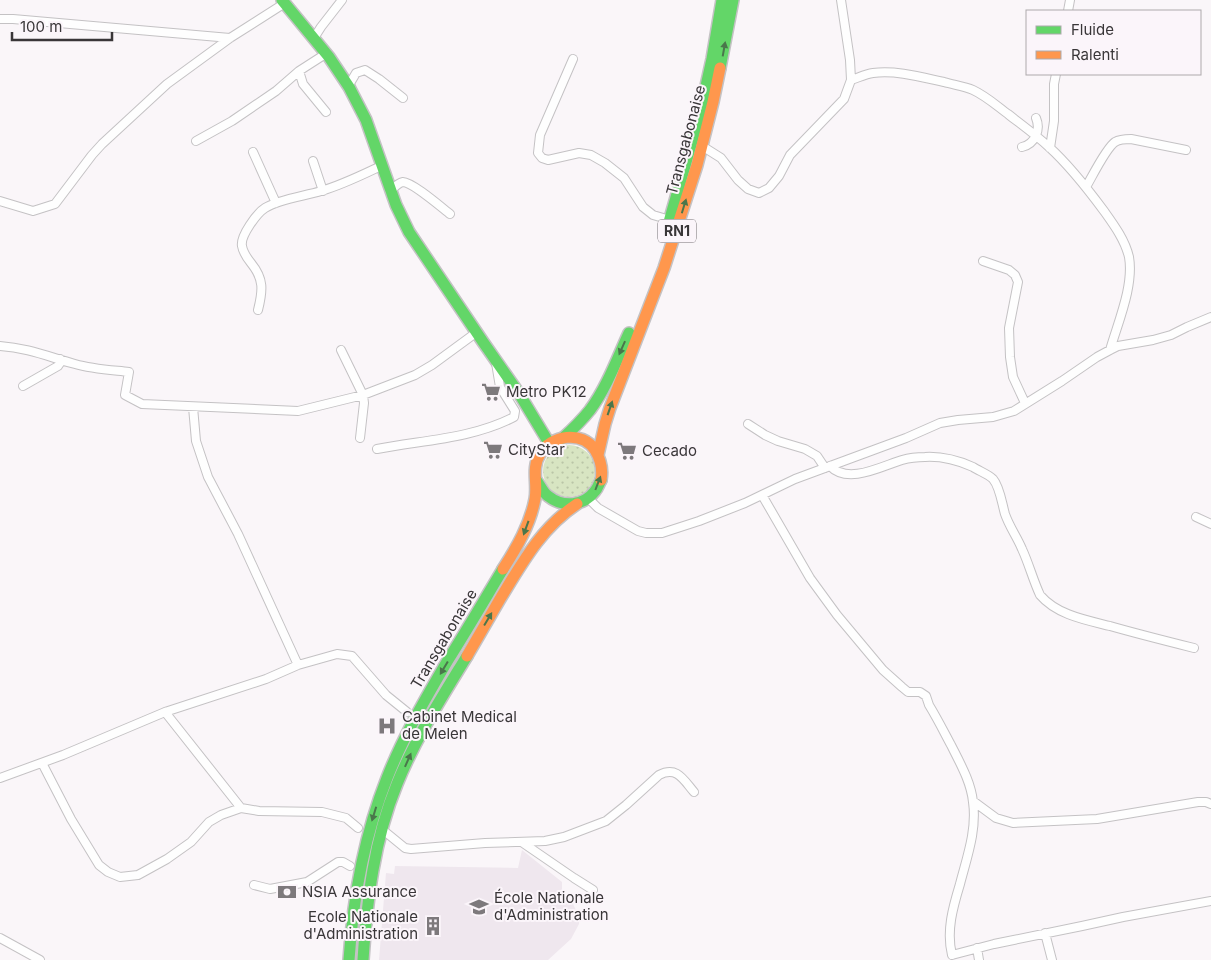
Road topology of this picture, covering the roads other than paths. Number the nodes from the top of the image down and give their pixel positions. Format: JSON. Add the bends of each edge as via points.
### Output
{"nodes":[{"id":1,"x":342,"y":0,"type":"edge"},
{"id":2,"x":722,"y":0,"type":"edge"},
{"id":3,"x":733,"y":0,"type":"edge"},
{"id":4,"x":841,"y":0,"type":"edge"},
{"id":5,"x":283,"y":2,"type":"edge"},
{"id":6,"x":0,"y":19,"type":"edge"},
{"id":7,"x":230,"y":38,"type":"junction"},
{"id":8,"x":314,"y":38,"type":"junction"},
{"id":9,"x":327,"y":53,"type":"junction"},
{"id":10,"x":573,"y":59,"type":"dead end"},
{"id":11,"x":299,"y":71,"type":"junction"},
{"id":12,"x":1056,"y":75,"type":"edge"},
{"id":13,"x":851,"y":80,"type":"junction"},
{"id":14,"x":349,"y":85,"type":"junction"},
{"id":15,"x":403,"y":98,"type":"dead end"},
{"id":16,"x":326,"y":112,"type":"dead end"},
{"id":17,"x":1036,"y":118,"type":"dead end"},
{"id":18,"x":1036,"y":136,"type":"junction"},
{"id":19,"x":196,"y":140,"type":"dead end"},
{"id":20,"x":702,"y":146,"type":"junction"},
{"id":21,"x":1022,"y":148,"type":"dead end"},
{"id":22,"x":1050,"y":148,"type":"junction"},
{"id":23,"x":1186,"y":150,"type":"dead end"},
{"id":24,"x":253,"y":152,"type":"dead end"},
{"id":25,"x":313,"y":161,"type":"dead end"},
{"id":26,"x":381,"y":166,"type":"junction"},
{"id":27,"x":1086,"y":187,"type":"junction"},
{"id":28,"x":323,"y":191,"type":"junction"},
{"id":29,"x":390,"y":192,"type":"junction"},
{"id":30,"x":0,"y":201,"type":"edge"},
{"id":31,"x":276,"y":203,"type":"junction"},
{"id":32,"x":450,"y":214,"type":"dead end"},
{"id":33,"x":670,"y":220,"type":"junction"},
{"id":34,"x":983,"y":261,"type":"dead end"},
{"id":35,"x":258,"y":310,"type":"dead end"},
{"id":36,"x":1211,"y":317,"type":"edge"},
{"id":37,"x":477,"y":332,"type":"junction"},
{"id":38,"x":0,"y":346,"type":"edge"},
{"id":39,"x":341,"y":350,"type":"dead end"},
{"id":40,"x":1110,"y":350,"type":"junction"},
{"id":41,"x":60,"y":359,"type":"junction"},
{"id":42,"x":495,"y":359,"type":"junction"},
{"id":43,"x":23,"y":386,"type":"dead end"},
{"id":44,"x":363,"y":395,"type":"junction"},
{"id":45,"x":1025,"y":404,"type":"junction"},
{"id":46,"x":193,"y":407,"type":"junction"},
{"id":47,"x":748,"y":424,"type":"dead end"},
{"id":48,"x":360,"y":438,"type":"dead end"},
{"id":49,"x":563,"y":438,"type":"junction"},
{"id":50,"x":550,"y":443,"type":"junction"},
{"id":51,"x":377,"y":449,"type":"dead end"},
{"id":52,"x":598,"y":455,"type":"junction"},
{"id":53,"x":827,"y":467,"type":"junction"},
{"id":54,"x":536,"y":480,"type":"junction"},
{"id":55,"x":762,"y":495,"type":"junction"},
{"id":56,"x":582,"y":501,"type":"junction"},
{"id":57,"x":1196,"y":517,"type":"dead end"},
{"id":58,"x":1211,"y":524,"type":"edge"},
{"id":59,"x":1194,"y":648,"type":"dead end"},
{"id":60,"x":298,"y":665,"type":"junction"},
{"id":61,"x":165,"y":712,"type":"junction"},
{"id":62,"x":407,"y":712,"type":"dead end"},
{"id":63,"x":42,"y":763,"type":"junction"},
{"id":64,"x":0,"y":778,"type":"edge"},
{"id":65,"x":694,"y":792,"type":"dead end"},
{"id":66,"x":974,"y":801,"type":"junction"},
{"id":67,"x":1211,"y":804,"type":"edge"},
{"id":68,"x":241,"y":808,"type":"junction"},
{"id":69,"x":358,"y":828,"type":"dead end"},
{"id":70,"x":383,"y":830,"type":"junction"},
{"id":71,"x":523,"y":843,"type":"junction"},
{"id":72,"x":350,"y":866,"type":"dead end"},
{"id":73,"x":254,"y":885,"type":"dead end"},
{"id":74,"x":593,"y":890,"type":"dead end"},
{"id":75,"x":1211,"y":901,"type":"edge"},
{"id":76,"x":1045,"y":933,"type":"junction"},
{"id":77,"x":0,"y":938,"type":"edge"},
{"id":78,"x":977,"y":948,"type":"junction"},
{"id":79,"x":949,"y":957,"type":"edge"},
{"id":80,"x":40,"y":960,"type":"edge"},
{"id":81,"x":350,"y":960,"type":"edge"},
{"id":82,"x":363,"y":960,"type":"edge"},
{"id":83,"x":979,"y":960,"type":"edge"},
{"id":84,"x":1052,"y":960,"type":"edge"}],
"edges":[{"from":1,"to":8,"type":"street"},
{"from":2,"to":33,"type":"main road","name":"Transgabonaise","number":"RN1","via":[[700,112]]},
{"from":20,"to":3,"type":"main road","name":"Transgabonaise","number":"RN1","one_way":true},
{"from":4,"to":13,"type":"street"},
{"from":5,"to":7,"type":"street"},
{"from":5,"to":8,"type":"main road"},
{"from":6,"to":7,"type":"street"},
{"from":7,"to":30,"type":"street","via":[[167,84],[102,144],[55,204],[33,211]]},
{"from":8,"to":9,"type":"main road"},
{"from":9,"to":11,"type":"street"},
{"from":9,"to":14,"type":"main road"},
{"from":10,"to":33,"type":"street","via":[[540,136],[538,153],[548,160],[579,153],[591,155],[624,178],[643,207],[653,215]]},
{"from":11,"to":16,"type":"street","via":[[303,84]]},
{"from":11,"to":19,"type":"street","via":[[232,122]]},
{"from":12,"to":22,"type":"street"},
{"from":13,"to":18,"type":"street","via":[[870,74],[890,73],[965,87],[983,95]]},
{"from":13,"to":20,"type":"street","via":[[844,99],[790,155],[769,188],[759,193],[748,189],[721,158]]},
{"from":14,"to":15,"type":"street","via":[[356,73],[365,70]]},
{"from":14,"to":26,"type":"main road","via":[[367,121]]},
{"from":17,"to":18,"type":"street"},
{"from":18,"to":21,"type":"street","via":[[1031,144]]},
{"from":18,"to":22,"type":"street"},
{"from":52,"to":20,"type":"main road","name":"Transgabonaise","number":"RN1","one_way":true,"via":[[607,418],[680,223]]},
{"from":22,"to":27,"type":"street"},
{"from":23,"to":27,"type":"street","via":[[1124,139],[1110,147]]},
{"from":24,"to":31,"type":"street"},
{"from":25,"to":28,"type":"street"},
{"from":26,"to":28,"type":"street"},
{"from":26,"to":29,"type":"main road"},
{"from":27,"to":40,"type":"street","via":[[1116,228],[1129,258],[1126,296]]},
{"from":28,"to":31,"type":"street"},
{"from":29,"to":32,"type":"street","via":[[396,184],[412,185]]},
{"from":29,"to":37,"type":"main road","via":[[409,232]]},
{"from":31,"to":35,"type":"street","via":[[257,215],[241,243],[262,282]]},
{"from":33,"to":49,"type":"main road","name":"Transgabonaise","number":"RN1","one_way":true,"via":[[644,298],[606,384],[595,404]]},
{"from":34,"to":45,"type":"street","via":[[1009,270],[1018,282],[1010,328],[1010,357],[1013,377]]},
{"from":36,"to":40,"type":"street","via":[[1171,335]]},
{"from":37,"to":42,"type":"main road"},
{"from":37,"to":44,"type":"street","via":[[415,375]]},
{"from":38,"to":41,"type":"street"},
{"from":39,"to":44,"type":"street"},
{"from":40,"to":45,"type":"street"},
{"from":41,"to":43,"type":"street","via":[[58,366]]},
{"from":41,"to":46,"type":"street","via":[[76,365],[129,372],[125,395],[142,404]]},
{"from":42,"to":50,"type":"main road"},
{"from":42,"to":51,"type":"street","via":[[500,387],[515,411],[514,418],[437,441]]},
{"from":44,"to":46,"type":"street","via":[[298,411]]},
{"from":44,"to":48,"type":"street"},
{"from":45,"to":53,"type":"street","via":[[993,417],[940,423]]},
{"from":46,"to":60,"type":"street","via":[[196,441],[208,477]]},
{"from":47,"to":53,"type":"street","via":[[778,441],[805,449]]},
{"from":49,"to":50,"type":"main road"},
{"from":49,"to":52,"type":"main road","via":[[580,439],[594,448]]},
{"from":50,"to":54,"type":"main road","via":[[537,460]]},
{"from":56,"to":52,"type":"main road","one_way":true,"via":[[601,479]]},
{"from":53,"to":55,"type":"street","via":[[795,478]]},
{"from":53,"to":59,"type":"street","via":[[846,475],[925,457],[951,458],[967,464],[992,477],[995,482],[1044,601],[1071,615]]},
{"from":54,"to":56,"type":"main road","via":[[540,490],[557,503],[567,505]]},
{"from":54,"to":81,"type":"main road","name":"Transgabonaise","one_way":true,"via":[[536,494],[522,538],[426,699],[380,795],[359,876]]},
{"from":55,"to":56,"type":"street","via":[[662,533],[638,531]]},
{"from":55,"to":66,"type":"street","via":[[810,578],[836,615],[883,670],[908,692],[920,692],[926,696],[928,706],[961,764]]},
{"from":70,"to":56,"type":"main road","name":"Transgabonaise","one_way":true,"via":[[392,799],[422,730],[488,620],[550,525]]},
{"from":57,"to":58,"type":"street"},
{"from":60,"to":61,"type":"street","via":[[266,679]]},
{"from":60,"to":62,"type":"street","via":[[336,654],[352,656],[386,695]]},
{"from":61,"to":63,"type":"street"},
{"from":61,"to":68,"type":"street"},
{"from":63,"to":64,"type":"street"},
{"from":63,"to":68,"type":"street","via":[[99,865],[120,877],[138,875],[167,859],[191,842],[209,822]]},
{"from":65,"to":71,"type":"street","via":[[678,774],[669,771],[659,775],[606,820],[564,837]]},
{"from":66,"to":67,"type":"street","via":[[996,818],[1013,823],[1097,819],[1198,802]]},
{"from":66,"to":79,"type":"street","via":[[971,844],[951,915]]},
{"from":68,"to":69,"type":"street","via":[[322,812],[346,818]]},
{"from":70,"to":71,"type":"street","via":[[405,848],[411,849]]},
{"from":70,"to":82,"type":"main road","name":"Transgabonaise","via":[[369,891]]},
{"from":71,"to":74,"type":"street"},
{"from":72,"to":73,"type":"street","via":[[338,862],[307,882],[270,889]]},
{"from":75,"to":76,"type":"street"},
{"from":76,"to":78,"type":"street"},
{"from":76,"to":84,"type":"street"},
{"from":77,"to":80,"type":"street"},
{"from":78,"to":79,"type":"street"},
{"from":78,"to":83,"type":"street"}]}
